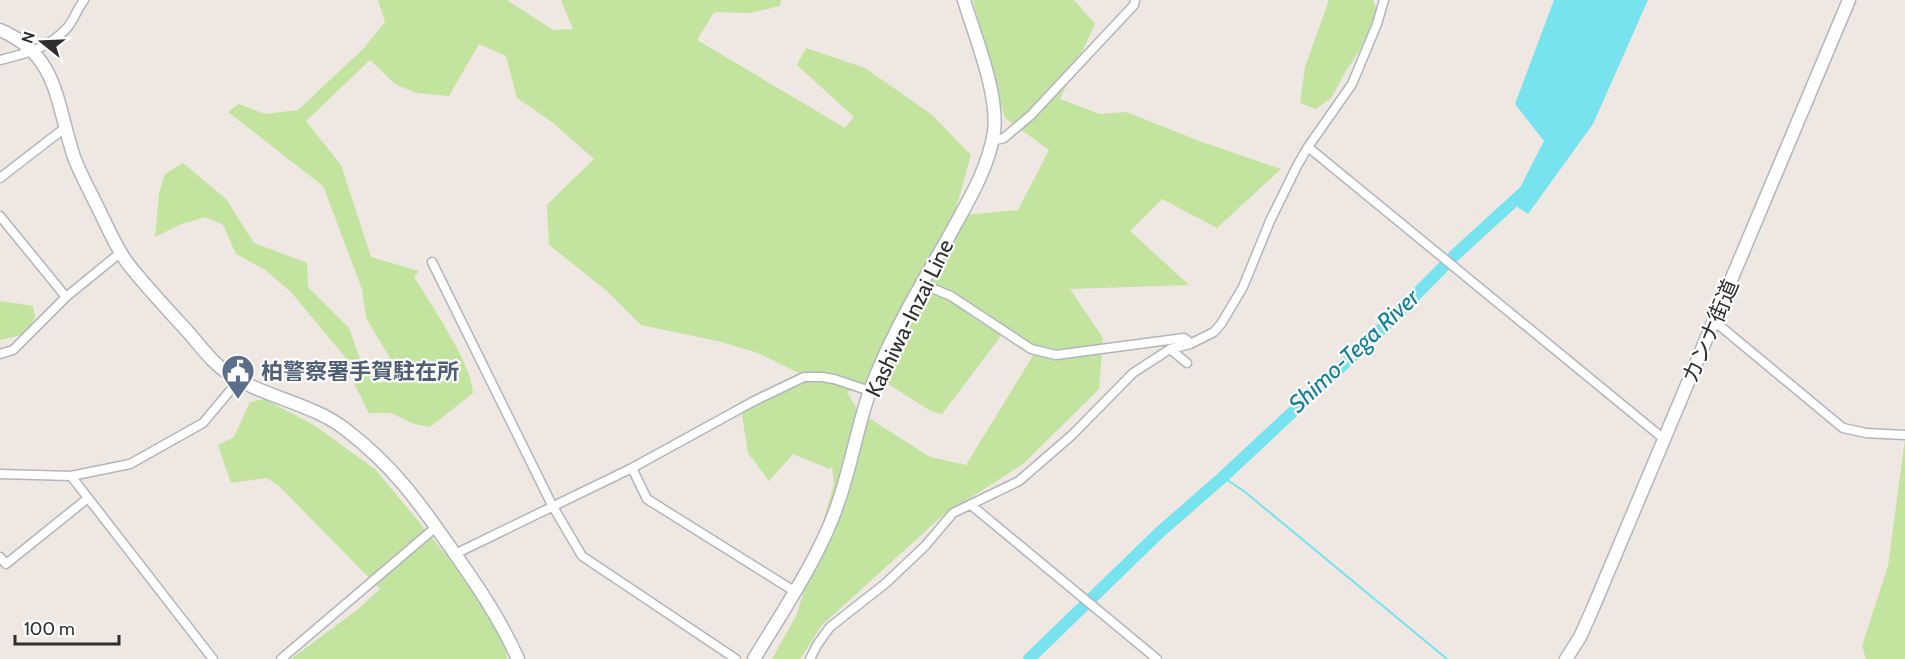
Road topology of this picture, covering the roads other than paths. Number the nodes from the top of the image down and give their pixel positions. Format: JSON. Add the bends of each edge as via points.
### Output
{"nodes":[{"id":1,"x":84,"y":0,"type":"edge"},
{"id":2,"x":964,"y":0,"type":"edge"},
{"id":3,"x":1135,"y":0,"type":"edge"},
{"id":4,"x":1384,"y":0,"type":"edge"},
{"id":5,"x":1849,"y":0,"type":"edge"},
{"id":6,"x":0,"y":30,"type":"edge"},
{"id":7,"x":34,"y":51,"type":"junction"},
{"id":8,"x":0,"y":60,"type":"edge"},
{"id":9,"x":66,"y":127,"type":"junction"},
{"id":10,"x":992,"y":141,"type":"junction"},
{"id":11,"x":1308,"y":147,"type":"junction"},
{"id":12,"x":0,"y":178,"type":"edge"},
{"id":13,"x":0,"y":216,"type":"edge"},
{"id":14,"x":120,"y":253,"type":"junction"},
{"id":15,"x":432,"y":262,"type":"dead end"},
{"id":16,"x":922,"y":284,"type":"junction"},
{"id":17,"x":66,"y":297,"type":"junction"},
{"id":18,"x":1714,"y":321,"type":"junction"},
{"id":19,"x":1190,"y":344,"type":"junction"},
{"id":20,"x":1170,"y":349,"type":"junction"},
{"id":21,"x":0,"y":354,"type":"edge"},
{"id":22,"x":1187,"y":363,"type":"dead end"},
{"id":23,"x":239,"y":380,"type":"junction"},
{"id":24,"x":870,"y":391,"type":"junction"},
{"id":25,"x":1905,"y":435,"type":"edge"},
{"id":26,"x":1664,"y":439,"type":"junction"},
{"id":27,"x":632,"y":468,"type":"junction"},
{"id":28,"x":0,"y":474,"type":"edge"},
{"id":29,"x":71,"y":476,"type":"junction"},
{"id":30,"x":88,"y":498,"type":"junction"},
{"id":31,"x":552,"y":505,"type":"junction"},
{"id":32,"x":971,"y":505,"type":"junction"},
{"id":33,"x":436,"y":527,"type":"junction"},
{"id":34,"x":455,"y":554,"type":"junction"},
{"id":35,"x":0,"y":556,"type":"edge"},
{"id":36,"x":794,"y":591,"type":"junction"},
{"id":37,"x":213,"y":659,"type":"edge"},
{"id":38,"x":281,"y":659,"type":"edge"},
{"id":39,"x":518,"y":659,"type":"edge"},
{"id":40,"x":736,"y":659,"type":"edge"},
{"id":41,"x":754,"y":659,"type":"edge"},
{"id":42,"x":810,"y":659,"type":"edge"},
{"id":43,"x":1157,"y":659,"type":"edge"},
{"id":44,"x":1566,"y":659,"type":"edge"}],
"edges":[{"from":1,"to":7,"type":"street","via":[[67,29]]},
{"from":2,"to":10,"type":"street","name":"Kashiwa-Inzai Line","via":[[989,84],[994,120]]},
{"from":3,"to":10,"type":"street","via":[[1031,115],[1004,138]]},
{"from":4,"to":11,"type":"street","via":[[1352,84]]},
{"from":5,"to":18,"type":"street","name":"カンナ街道"},
{"from":6,"to":7,"type":"street"},
{"from":7,"to":8,"type":"street"},
{"from":7,"to":9,"type":"street","via":[[49,72]]},
{"from":9,"to":12,"type":"street"},
{"from":9,"to":14,"type":"street","via":[[75,158]]},
{"from":10,"to":16,"type":"street","name":"Kashiwa-Inzai Line","via":[[983,171]]},
{"from":11,"to":19,"type":"street","via":[[1229,313],[1214,332]]},
{"from":11,"to":26,"type":"street"},
{"from":13,"to":17,"type":"street"},
{"from":14,"to":17,"type":"street"},
{"from":14,"to":23,"type":"street","via":[[212,359]]},
{"from":15,"to":31,"type":"street"},
{"from":16,"to":19,"type":"street","via":[[951,296],[1031,349],[1056,356],[1184,338]]},
{"from":16,"to":24,"type":"street","name":"Kashiwa-Inzai Line"},
{"from":17,"to":21,"type":"street","via":[[13,350]]},
{"from":18,"to":25,"type":"street","via":[[1843,428]]},
{"from":18,"to":26,"type":"street","name":"カンナ街道"},
{"from":19,"to":20,"type":"street"},
{"from":20,"to":22,"type":"street"},
{"from":20,"to":32,"type":"street","via":[[1133,373],[1072,435],[1019,481]]},
{"from":23,"to":29,"type":"street","via":[[203,423],[130,464]]},
{"from":23,"to":33,"type":"street","via":[[312,410],[343,428],[397,475]]},
{"from":24,"to":27,"type":"street","via":[[834,379],[804,378]]},
{"from":24,"to":36,"type":"street","name":"Kashiwa-Inzai Line","via":[[838,505]]},
{"from":26,"to":44,"type":"street","name":"カンナ街道","via":[[1584,627]]},
{"from":27,"to":31,"type":"street"},
{"from":27,"to":36,"type":"street","via":[[647,499]]},
{"from":28,"to":29,"type":"street"},
{"from":29,"to":30,"type":"street"},
{"from":30,"to":35,"type":"street","via":[[6,564]]},
{"from":30,"to":37,"type":"street"},
{"from":31,"to":34,"type":"street"},
{"from":31,"to":40,"type":"street","via":[[582,556]]},
{"from":32,"to":42,"type":"street","via":[[953,513],[886,583],[830,627]]},
{"from":32,"to":43,"type":"street"},
{"from":33,"to":34,"type":"street"},
{"from":33,"to":38,"type":"street"},
{"from":34,"to":39,"type":"street","via":[[494,611]]},
{"from":36,"to":41,"type":"street","name":"Kashiwa-Inzai Line"}]}
